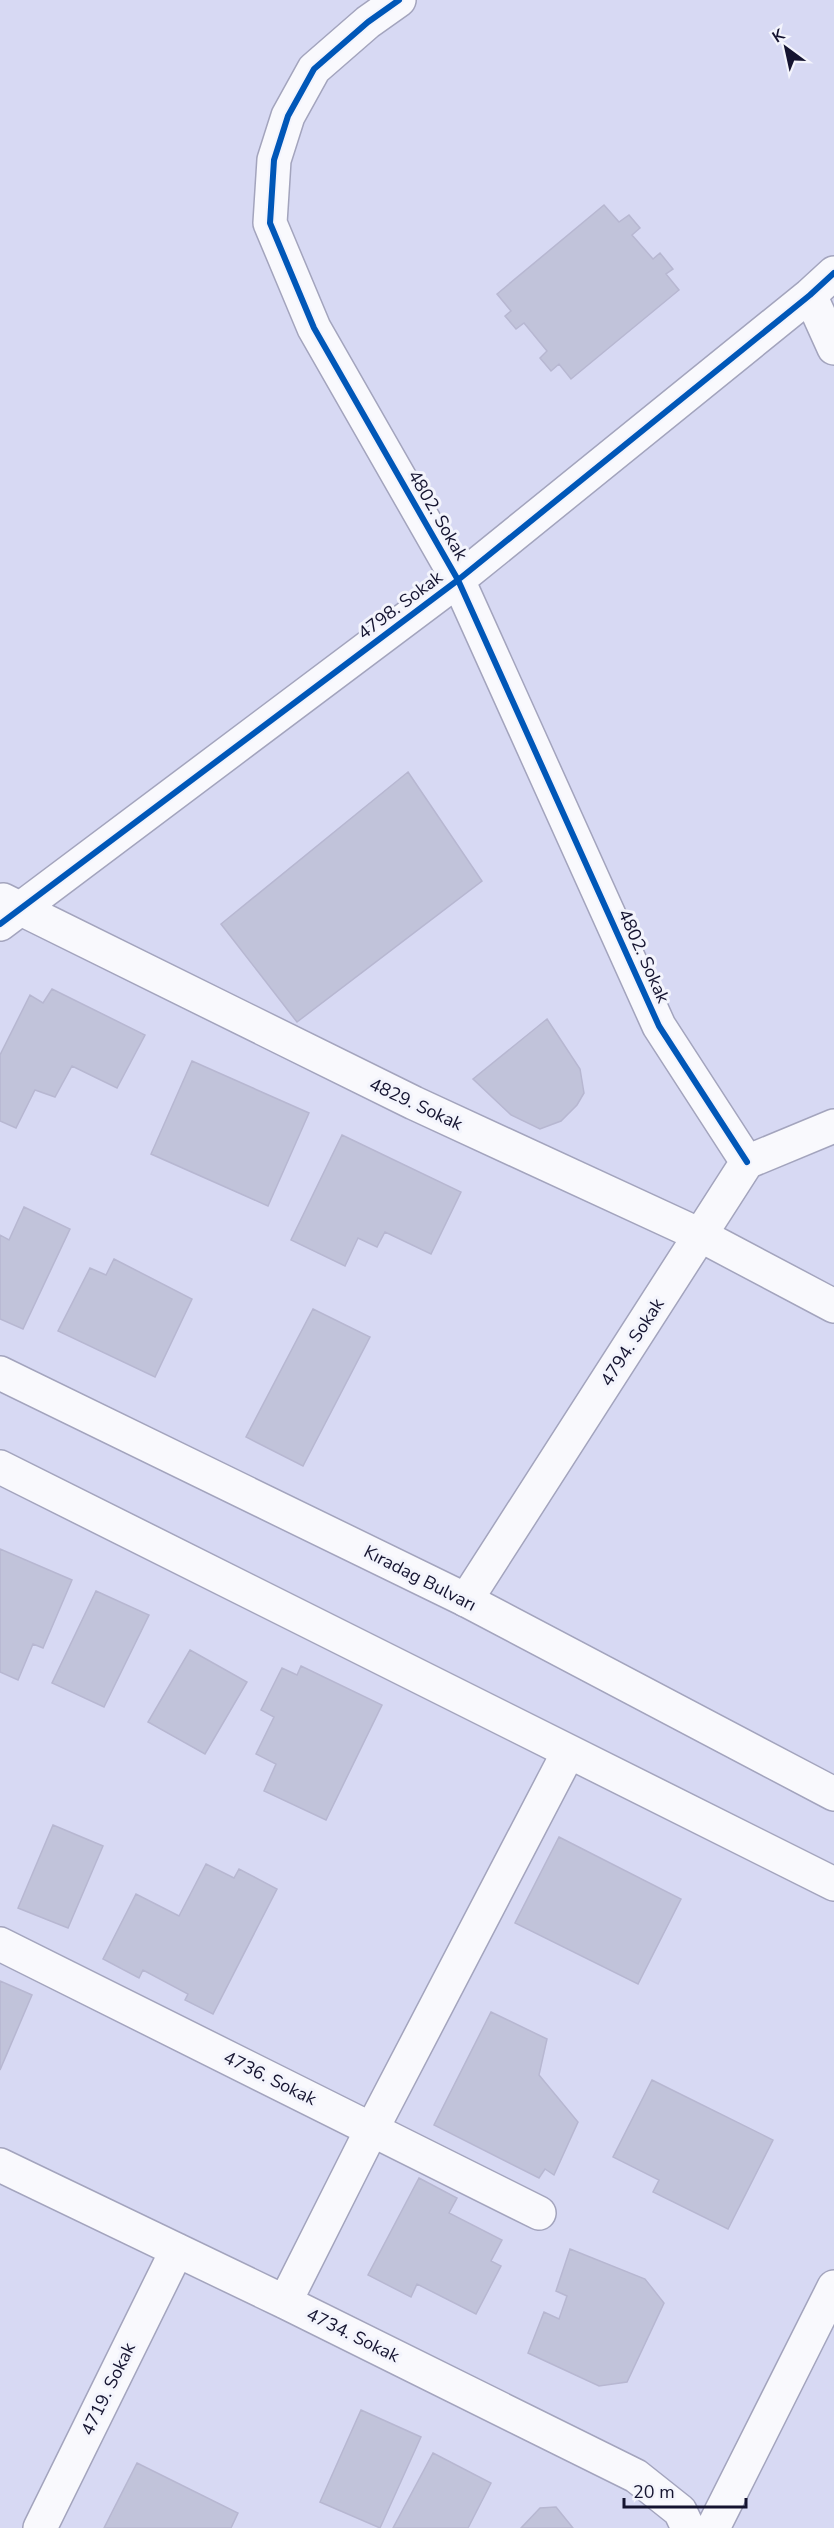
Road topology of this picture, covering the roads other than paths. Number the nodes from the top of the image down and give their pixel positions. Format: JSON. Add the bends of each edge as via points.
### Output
{"nodes":[{"id":1,"x":399,"y":0,"type":"edge"},
{"id":2,"x":834,"y":273,"type":"edge"},
{"id":3,"x":810,"y":295,"type":"junction"},
{"id":4,"x":834,"y":348,"type":"edge"},
{"id":5,"x":458,"y":580,"type":"junction"},
{"id":6,"x":7,"y":911,"type":"edge"},
{"id":7,"x":834,"y":1126,"type":"edge"},
{"id":8,"x":747,"y":1162,"type":"junction"},
{"id":9,"x":700,"y":1235,"type":"junction"},
{"id":10,"x":834,"y":1306,"type":"edge"},
{"id":11,"x":0,"y":1372,"type":"edge"},
{"id":12,"x":0,"y":1467,"type":"edge"},
{"id":13,"x":466,"y":1600,"type":"junction"},
{"id":14,"x":568,"y":1753,"type":"junction"},
{"id":15,"x":834,"y":1794,"type":"edge"},
{"id":16,"x":834,"y":1884,"type":"edge"},
{"id":17,"x":0,"y":1944,"type":"edge"},
{"id":18,"x":372,"y":2129,"type":"junction"},
{"id":19,"x":0,"y":2165,"type":"edge"},
{"id":20,"x":539,"y":2213,"type":"dead end"},
{"id":21,"x":177,"y":2250,"type":"junction"},
{"id":22,"x":834,"y":2287,"type":"edge"},
{"id":23,"x":285,"y":2302,"type":"junction"},
{"id":24,"x":39,"y":2528,"type":"edge"},
{"id":25,"x":688,"y":2528,"type":"edge"},
{"id":26,"x":713,"y":2528,"type":"edge"}],
"edges":[{"from":1,"to":5,"type":"street","name":"4802. Sokak","via":[[314,69],[288,116],[274,160],[270,223],[314,328]]},
{"from":2,"to":3,"type":"street","name":"4798. Sokak"},
{"from":3,"to":4,"type":"street"},
{"from":3,"to":5,"type":"street","name":"4798. Sokak"},
{"from":5,"to":6,"type":"street","name":"4798. Sokak"},
{"from":5,"to":8,"type":"street","name":"4802. Sokak","via":[[659,1026]]},
{"from":6,"to":9,"type":"street","name":"4829. Sokak"},
{"from":7,"to":8,"type":"street"},
{"from":8,"to":9,"type":"street","name":"4794. Sokak"},
{"from":9,"to":10,"type":"street","name":"4829. Sokak"},
{"from":9,"to":13,"type":"street","name":"4794. Sokak"},
{"from":11,"to":13,"type":"street","name":"Kıradag Bulvarı"},
{"from":12,"to":14,"type":"street"},
{"from":13,"to":15,"type":"street","name":"Kıradag Bulvarı"},
{"from":14,"to":16,"type":"street"},
{"from":14,"to":18,"type":"street"},
{"from":17,"to":18,"type":"street","name":"4736. Sokak"},
{"from":18,"to":20,"type":"street","name":"4736. Sokak"},
{"from":18,"to":23,"type":"street"},
{"from":19,"to":21,"type":"street","name":"4734. Sokak"},
{"from":21,"to":23,"type":"street","name":"4734. Sokak"},
{"from":21,"to":24,"type":"street","name":"4719. Sokak"},
{"from":22,"to":26,"type":"street"},
{"from":23,"to":25,"type":"street","name":"4734. Sokak","via":[[636,2476],[680,2511]]}]}
